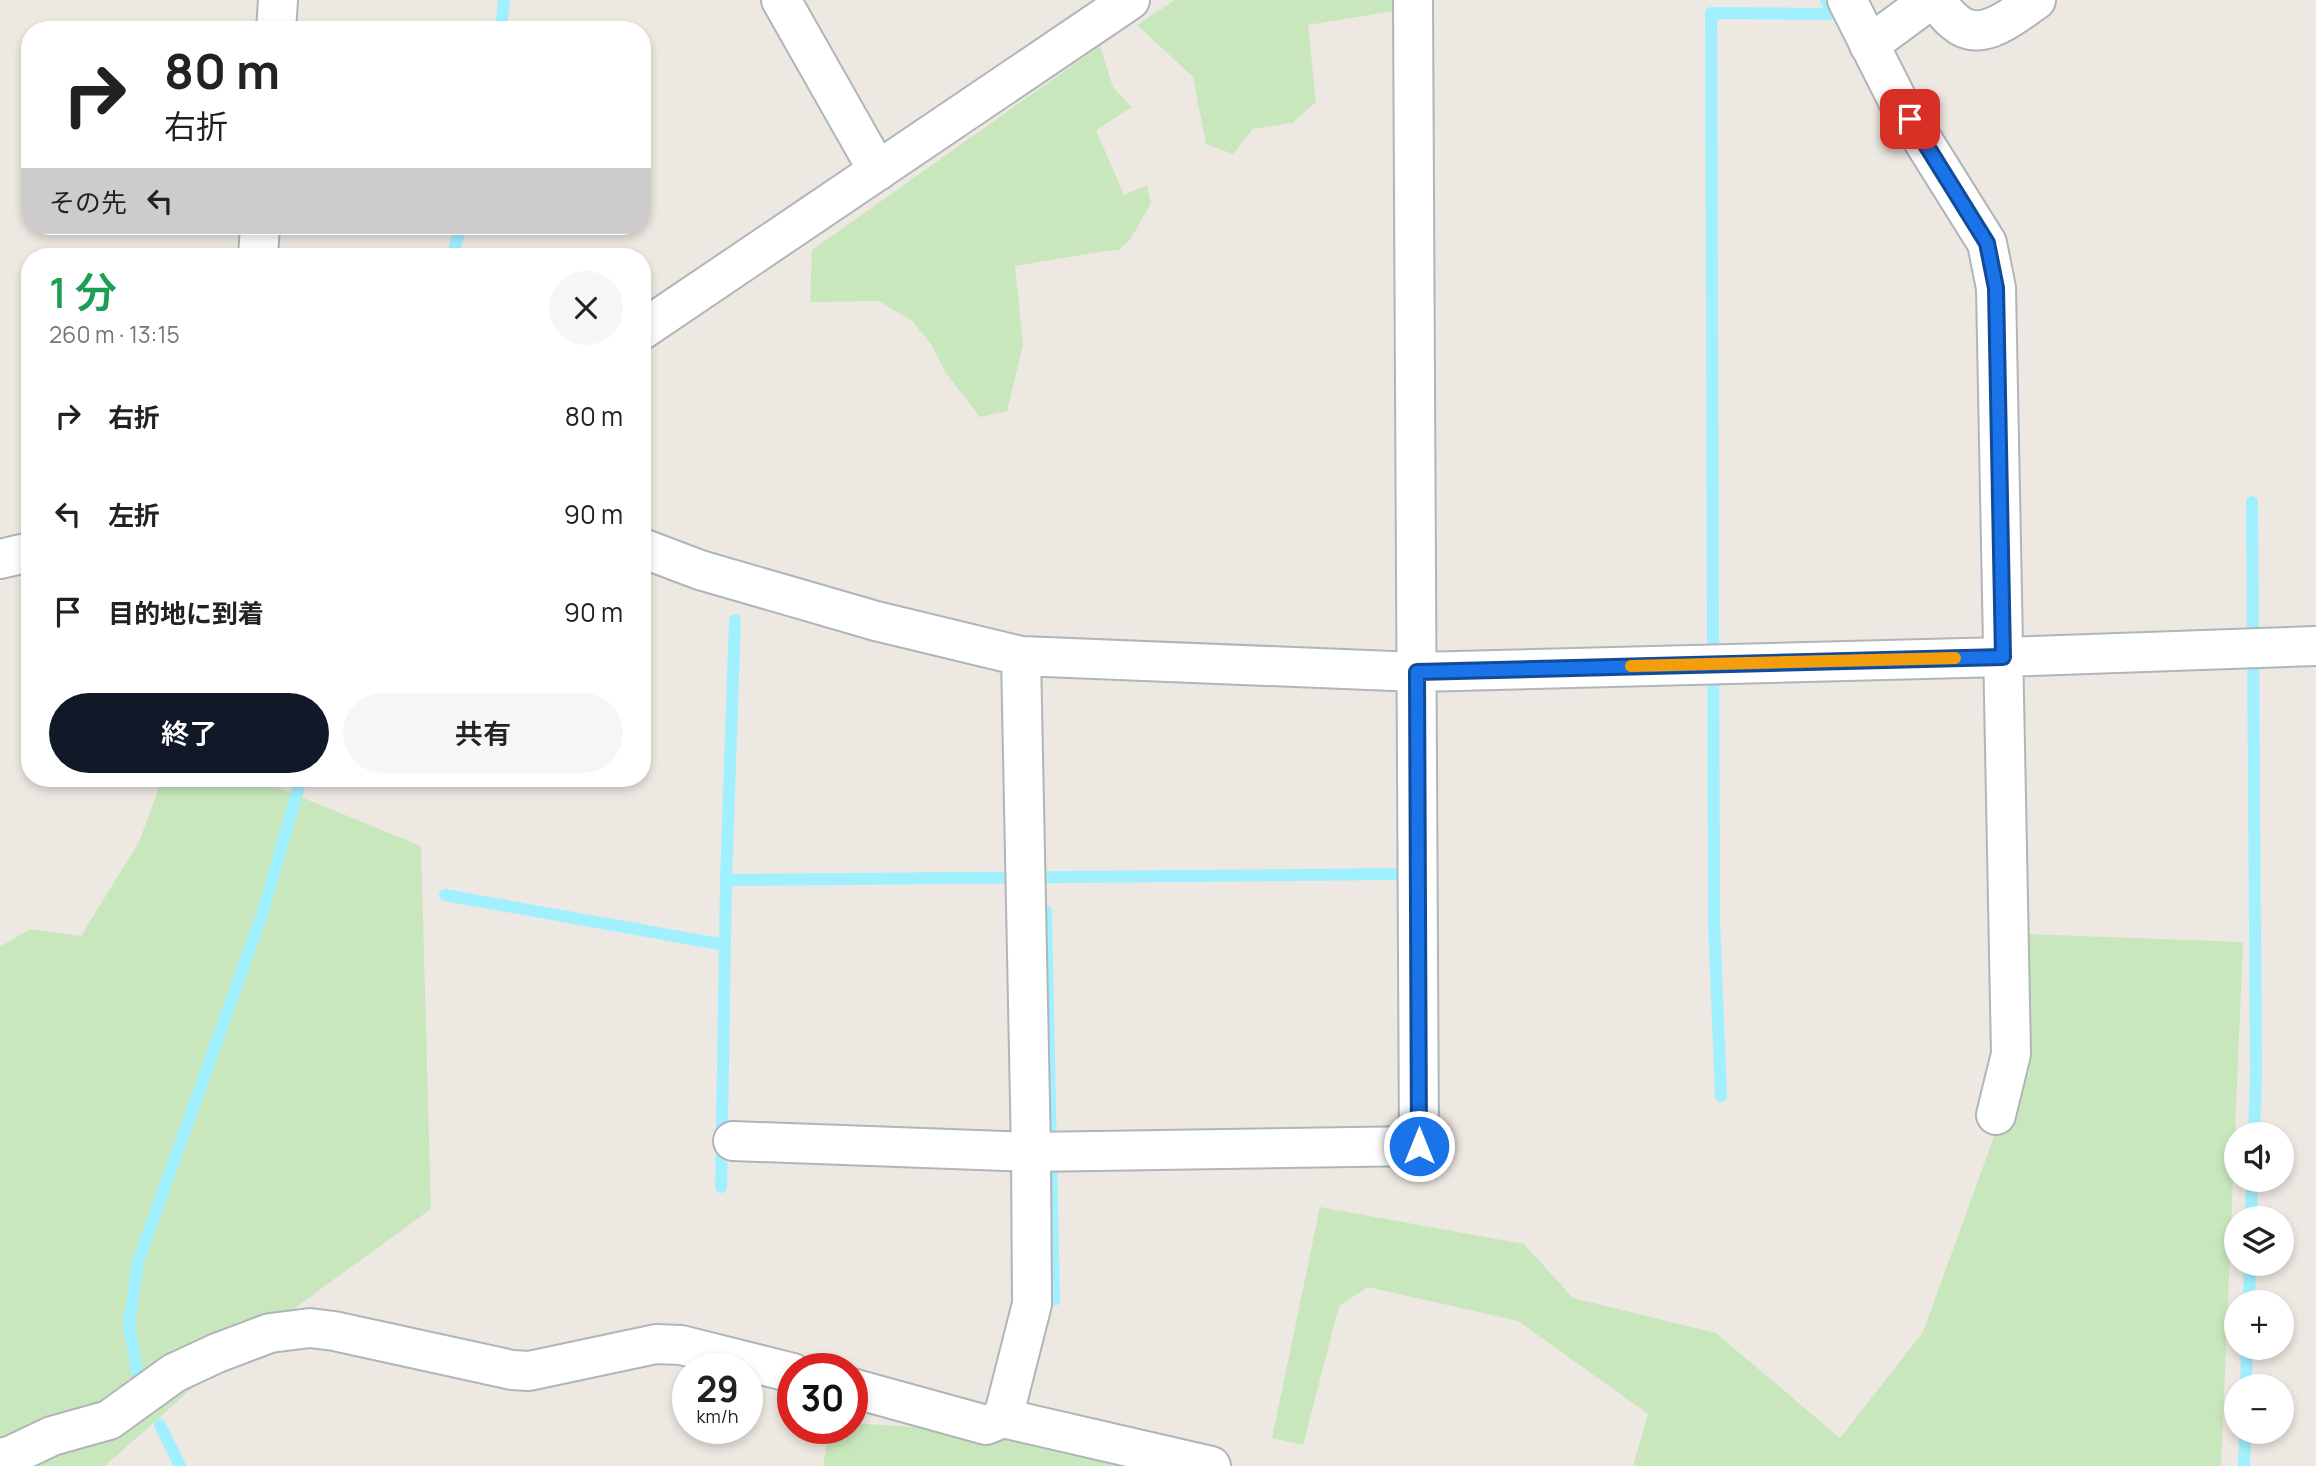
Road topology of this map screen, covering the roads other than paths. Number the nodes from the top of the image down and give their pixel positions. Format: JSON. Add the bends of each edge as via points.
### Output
{"nodes":[{"id":1,"x":278,"y":0,"type":"edge"},
{"id":2,"x":781,"y":0,"type":"edge"},
{"id":3,"x":1130,"y":0,"type":"edge"},
{"id":4,"x":1412,"y":0,"type":"edge"},
{"id":5,"x":1847,"y":0,"type":"edge"},
{"id":6,"x":2036,"y":0,"type":"edge"},
{"id":7,"x":277,"y":21,"type":"edge"},
{"id":8,"x":1870,"y":45,"type":"junction"},
{"id":9,"x":878,"y":171,"type":"junction"},
{"id":10,"x":651,"y":324,"type":"edge"},
{"id":11,"x":651,"y":551,"type":"edge"},
{"id":12,"x":21,"y":554,"type":"edge"},
{"id":13,"x":0,"y":559,"type":"edge"},
{"id":14,"x":2316,"y":646,"type":"edge"},
{"id":15,"x":1021,"y":656,"type":"junction"},
{"id":16,"x":2003,"y":657,"type":"junction"},
{"id":17,"x":1417,"y":672,"type":"junction"},
{"id":18,"x":1996,"y":1115,"type":"dead end"},
{"id":19,"x":733,"y":1141,"type":"dead end"},
{"id":20,"x":1031,"y":1152,"type":"junction"},
{"id":21,"x":777,"y":1369,"type":"edge"},
{"id":22,"x":868,"y":1392,"type":"edge"},
{"id":23,"x":1003,"y":1418,"type":"junction"},
{"id":24,"x":0,"y":1458,"type":"edge"},
{"id":25,"x":1211,"y":1466,"type":"edge"}],
"edges":[{"from":1,"to":7,"type":"street"},
{"from":2,"to":9,"type":"street"},
{"from":3,"to":9,"type":"street"},
{"from":4,"to":17,"type":"street"},
{"from":5,"to":8,"type":"street"},
{"from":6,"to":8,"type":"street","via":[[1998,26],[1981,30],[1955,23],[1934,2]]},
{"from":8,"to":16,"type":"street","via":[[1897,99],[1987,243],[1996,288]]},
{"from":9,"to":10,"type":"street"},
{"from":11,"to":15,"type":"street","via":[[876,621]]},
{"from":12,"to":13,"type":"street"},
{"from":14,"to":16,"type":"street"},
{"from":15,"to":17,"type":"street"},
{"from":15,"to":20,"type":"street"},
{"from":16,"to":17,"type":"street"},
{"from":16,"to":18,"type":"street","via":[[2011,1054]]},
{"from":17,"to":20,"type":"street","via":[[1419,1146]]},
{"from":19,"to":20,"type":"street"},
{"from":20,"to":23,"type":"street","via":[[1032,1304]]},
{"from":21,"to":24,"type":"street","via":[[681,1345],[656,1344],[528,1371],[512,1370],[310,1328],[270,1333],[217,1353],[174,1373],[109,1420],[52,1436]]},
{"from":22,"to":23,"type":"street","via":[[986,1425]]},
{"from":23,"to":25,"type":"street"}]}
